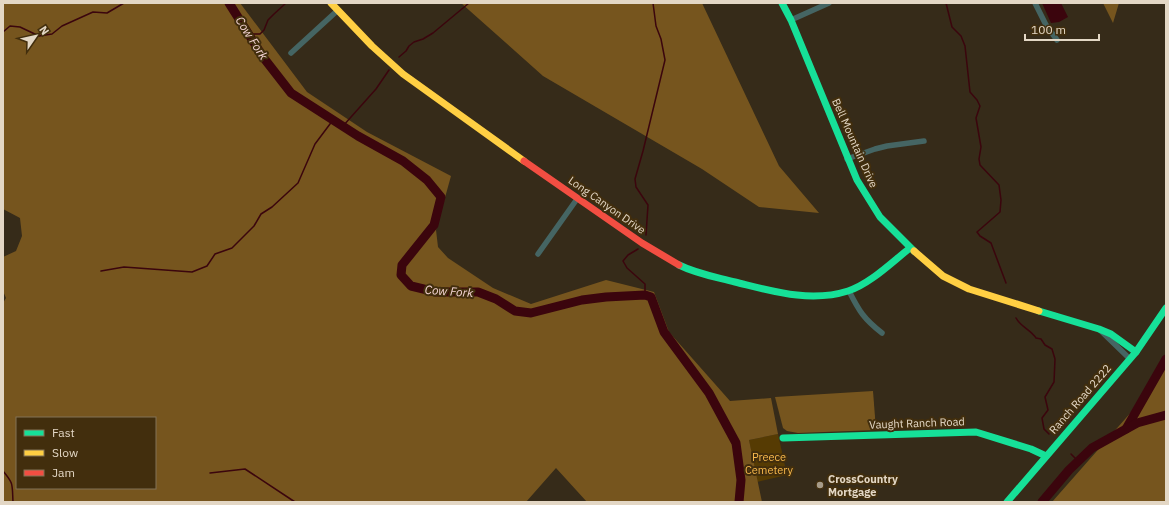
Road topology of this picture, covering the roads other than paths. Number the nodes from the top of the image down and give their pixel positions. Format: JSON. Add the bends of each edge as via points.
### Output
{"nodes":[{"id":1,"x":331,"y":3,"type":"edge"},
{"id":2,"x":782,"y":3,"type":"edge"},
{"id":3,"x":830,"y":3,"type":"edge"},
{"id":4,"x":1035,"y":3,"type":"edge"},
{"id":5,"x":338,"y":10,"type":"junction"},
{"id":6,"x":791,"y":20,"type":"junction"},
{"id":7,"x":1057,"y":40,"type":"dead end"},
{"id":8,"x":291,"y":53,"type":"dead end"},
{"id":9,"x":924,"y":141,"type":"dead end"},
{"id":10,"x":847,"y":159,"type":"junction"},
{"id":11,"x":577,"y":199,"type":"junction"},
{"id":12,"x":910,"y":248,"type":"junction"},
{"id":13,"x":538,"y":254,"type":"dead end"},
{"id":14,"x":849,"y":291,"type":"junction"},
{"id":15,"x":1166,"y":308,"type":"edge"},
{"id":16,"x":1099,"y":329,"type":"junction"},
{"id":17,"x":882,"y":333,"type":"dead end"},
{"id":18,"x":1136,"y":352,"type":"junction"},
{"id":19,"x":1130,"y":359,"type":"junction"},
{"id":20,"x":784,"y":438,"type":"dead end"},
{"id":21,"x":1046,"y":456,"type":"junction"},
{"id":22,"x":1007,"y":502,"type":"edge"}],
"edges":[{"from":1,"to":5,"type":"street","name":"Long Canyon Drive"},
{"from":2,"to":6,"type":"street","name":"Bell Mountain Drive"},
{"from":3,"to":6,"type":"street"},
{"from":4,"to":7,"type":"street"},
{"from":5,"to":8,"type":"street"},
{"from":5,"to":11,"type":"street","name":"Long Canyon Drive","via":[[403,74]]},
{"from":6,"to":10,"type":"street","name":"Bell Mountain Drive"},
{"from":9,"to":10,"type":"street","via":[[887,146]]},
{"from":10,"to":12,"type":"street","name":"Bell Mountain Drive","via":[[872,206]]},
{"from":11,"to":13,"type":"street"},
{"from":11,"to":14,"type":"street","name":"Long Canyon Drive","via":[[659,254],[702,274],[800,297]]},
{"from":12,"to":14,"type":"street","name":"Long Canyon Drive","via":[[878,274]]},
{"from":12,"to":16,"type":"street","name":"Bell Mountain Drive","via":[[943,276],[969,289]]},
{"from":14,"to":17,"type":"street","via":[[864,317]]},
{"from":15,"to":18,"type":"street","name":"Ranch Road 2222"},
{"from":16,"to":18,"type":"street","name":"Bell Mountain Drive","via":[[1111,334]]},
{"from":16,"to":19,"type":"street"},
{"from":18,"to":19,"type":"street","name":"Ranch Road 2222"},
{"from":19,"to":21,"type":"street","name":"Ranch Road 2222"},
{"from":20,"to":21,"type":"street","name":"Vaught Ranch Road","via":[[976,432]]},
{"from":21,"to":22,"type":"street","name":"Ranch Road 2222"}]}
